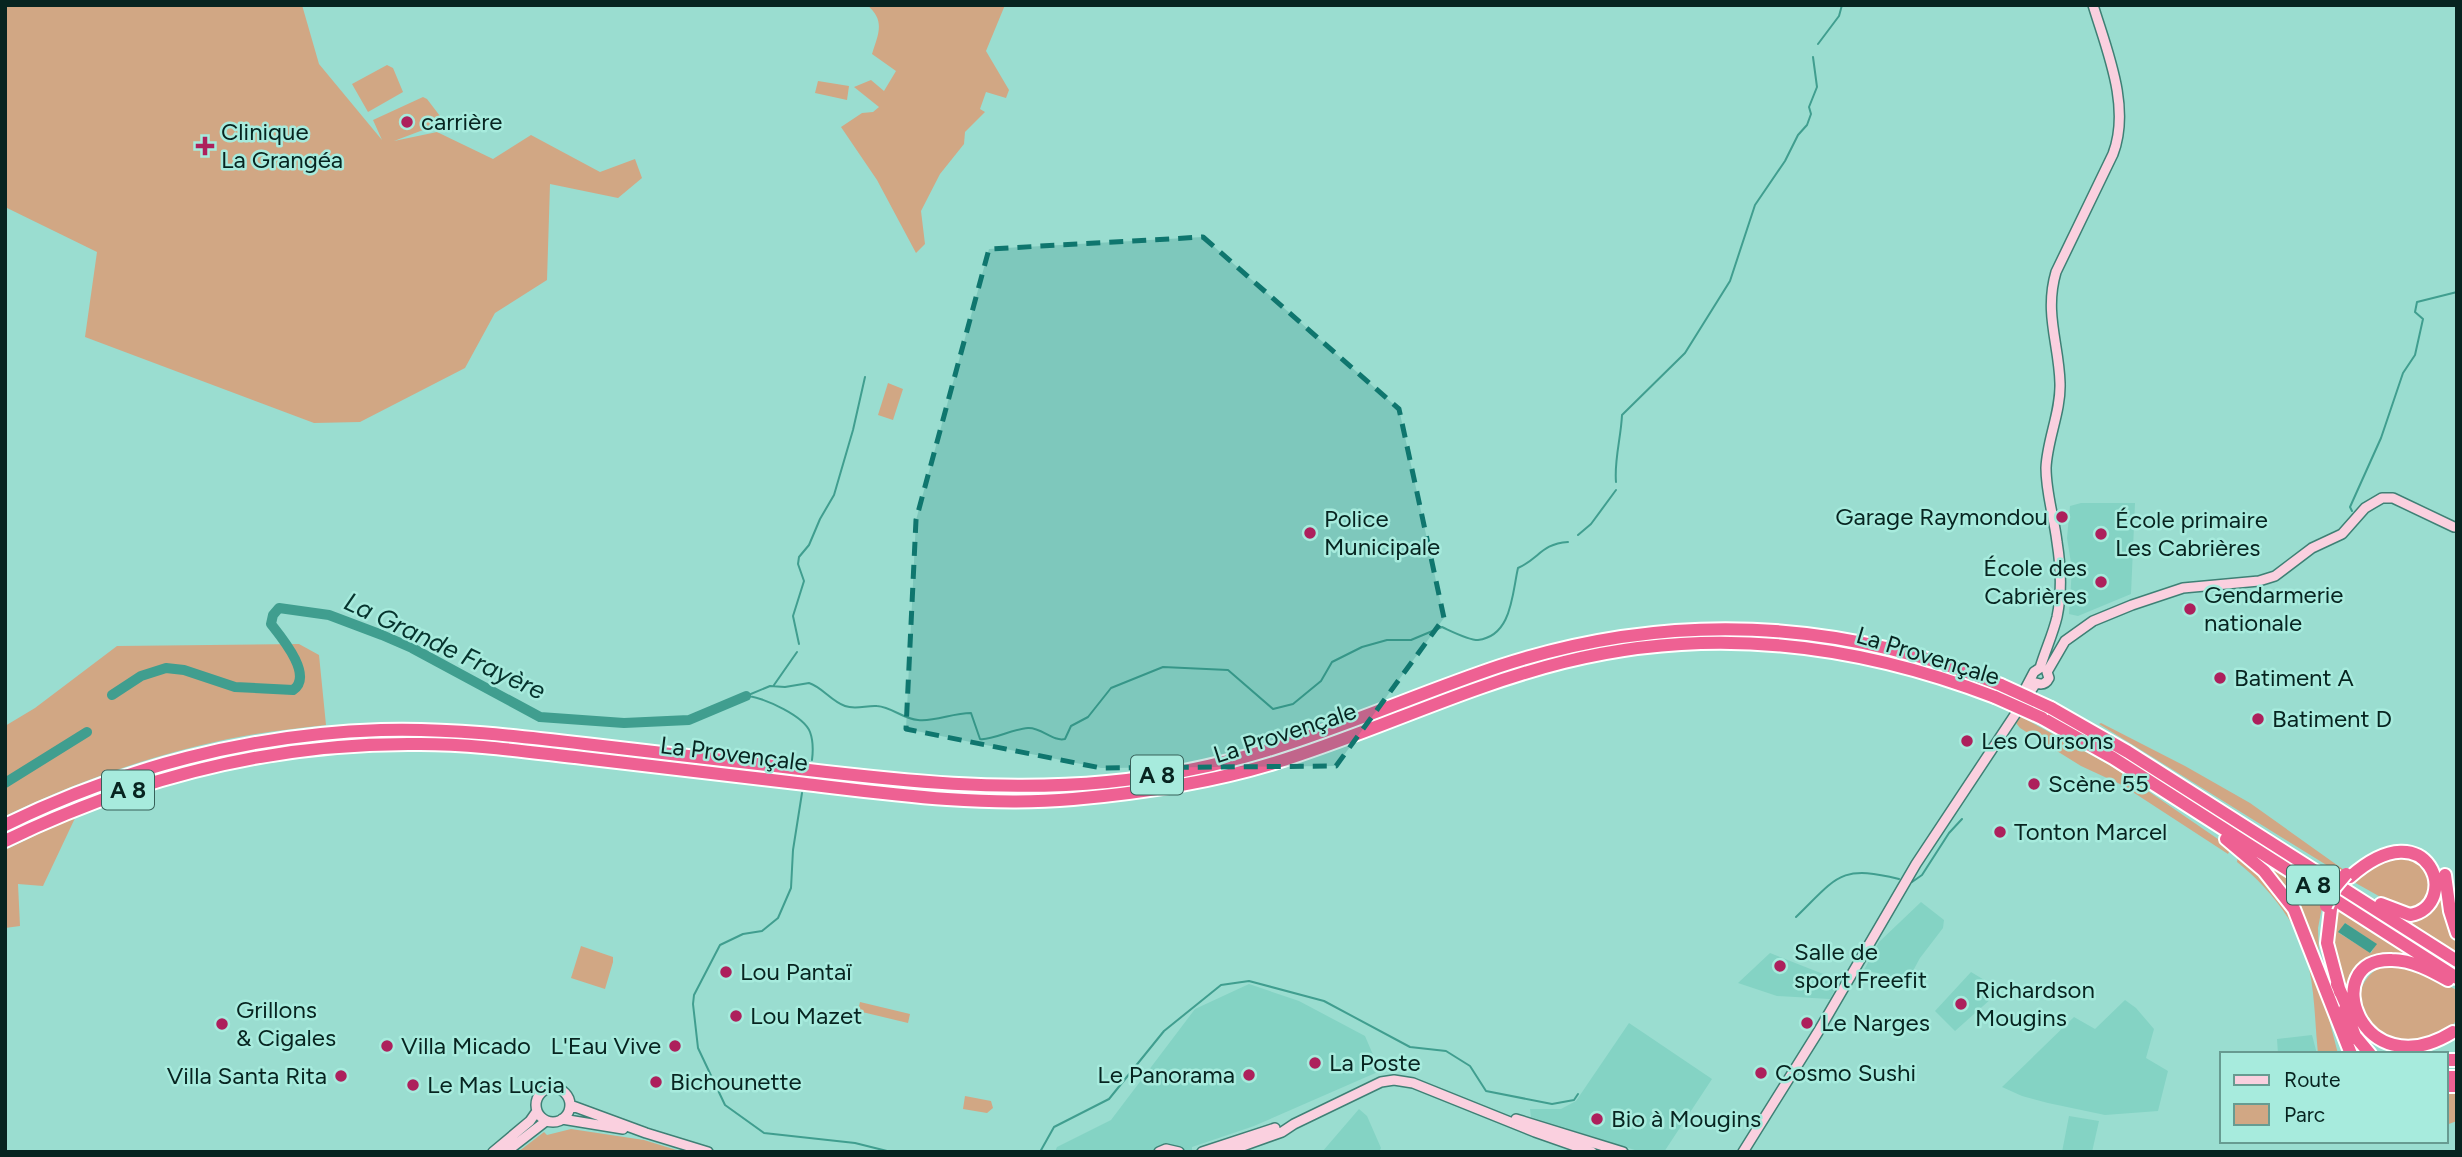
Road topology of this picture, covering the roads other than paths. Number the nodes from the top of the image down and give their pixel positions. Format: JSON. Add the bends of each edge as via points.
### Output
{"nodes":[{"id":1,"x":2094,"y":5,"type":"edge"},
{"id":2,"x":2456,"y":528,"type":"edge"},
{"id":3,"x":2044,"y":670,"type":"junction"},
{"id":4,"x":2034,"y":680,"type":"junction"},
{"id":5,"x":1998,"y":691,"type":"junction"},
{"id":6,"x":2168,"y":794,"type":"junction"},
{"id":7,"x":5,"y":825,"type":"edge"},
{"id":8,"x":5,"y":841,"type":"edge"},
{"id":9,"x":2313,"y":868,"type":"junction"},
{"id":10,"x":2348,"y":875,"type":"junction"},
{"id":11,"x":2329,"y":907,"type":"junction"},
{"id":12,"x":2457,"y":933,"type":"edge"},
{"id":13,"x":2457,"y":961,"type":"edge"},
{"id":14,"x":2457,"y":978,"type":"edge"},
{"id":15,"x":2337,"y":984,"type":"junction"},
{"id":16,"x":2457,"y":985,"type":"edge"},
{"id":17,"x":2330,"y":1003,"type":"junction"},
{"id":18,"x":2455,"y":1030,"type":"edge"},
{"id":19,"x":2343,"y":1052,"type":"edge"},
{"id":20,"x":2350,"y":1052,"type":"edge"},
{"id":21,"x":2356,"y":1052,"type":"edge"},
{"id":22,"x":2368,"y":1052,"type":"edge"},
{"id":23,"x":570,"y":1105,"type":"junction"},
{"id":24,"x":537,"y":1111,"type":"junction"},
{"id":25,"x":1487,"y":1113,"type":"junction"},
{"id":26,"x":562,"y":1119,"type":"junction"},
{"id":27,"x":546,"y":1121,"type":"junction"},
{"id":28,"x":1294,"y":1124,"type":"junction"},
{"id":29,"x":646,"y":1133,"type":"junction"},
{"id":30,"x":494,"y":1152,"type":"edge"},
{"id":31,"x":506,"y":1152,"type":"edge"},
{"id":32,"x":708,"y":1152,"type":"edge"},
{"id":33,"x":1159,"y":1152,"type":"edge"},
{"id":34,"x":1179,"y":1152,"type":"edge"},
{"id":35,"x":1202,"y":1152,"type":"edge"},
{"id":36,"x":1226,"y":1152,"type":"edge"},
{"id":37,"x":1592,"y":1152,"type":"edge"},
{"id":38,"x":1623,"y":1152,"type":"edge"},
{"id":39,"x":1743,"y":1152,"type":"edge"}],
"edges":[{"from":1,"to":3,"type":"main road","via":[[2116,88],[2119,125],[2115,150],[2052,289],[2050,316],[2060,389],[2046,466],[2060,591]]},
{"from":2,"to":3,"type":"main road","via":[[2393,498],[2382,498],[2365,508],[2342,534],[2305,552],[2270,578],[2183,587],[2093,621],[2065,640]]},
{"from":3,"to":4,"type":"main road","via":[[2035,670]]},
{"from":3,"to":4,"type":"main road","via":[[2049,678],[2046,682]]},
{"from":4,"to":39,"type":"main road","via":[[1916,864]]},
{"from":5,"to":6,"type":"highway","name":"La Provençale","number":"A 8","bridge":true},
{"from":5,"to":7,"type":"highway","name":"La Provençale","number":"A 8","via":[[1952,666],[1897,649],[1816,634],[1756,629],[1652,632],[1530,657],[1312,735],[1219,763],[1133,779],[1039,787],[926,783],[468,732],[381,730],[287,738],[217,751],[136,772]]},
{"from":5,"to":8,"type":"highway","name":"La Provençale","number":"A 8","via":[[1815,648],[1753,642],[1653,646],[1515,676],[1315,749],[1226,776],[1132,793],[1021,801],[914,797],[507,749],[389,744],[289,752],[198,770],[111,795]]},
{"from":5,"to":9,"type":"highway","name":"La Provençale","number":"A 8","bridge":true,"via":[[2052,708]]},
{"from":6,"to":14,"type":"highway","name":"La Provençale","number":"A 8"},
{"from":6,"to":17,"type":"highway","via":[[2246,854],[2281,890],[2298,917]]},
{"from":9,"to":10,"type":"highway","via":[[2410,915],[2428,908],[2439,888],[2432,863],[2410,851],[2378,857]]},
{"from":9,"to":13,"type":"highway","name":"La Provençale","number":"A 8"},
{"from":10,"to":11,"type":"highway","bridge":true,"via":[[2335,887]]},
{"from":10,"to":12,"type":"highway","via":[[2367,857],[2393,846],[2427,851],[2444,870]]},
{"from":11,"to":15,"type":"highway","via":[[2327,943]]},
{"from":11,"to":21,"type":"highway","via":[[2321,930],[2322,955]]},
{"from":15,"to":18,"type":"highway","via":[[2355,1023],[2382,1046],[2417,1051],[2437,1045]]},
{"from":15,"to":22,"type":"highway","via":[[2355,1036]]},
{"from":16,"to":18,"type":"highway","via":[[2416,965],[2389,959],[2362,972],[2353,997],[2362,1024],[2387,1042],[2423,1046]]},
{"from":17,"to":19,"type":"highway"},
{"from":17,"to":20,"type":"highway"},
{"from":23,"to":24,"type":"main road","via":[[565,1093],[550,1088],[538,1098]]},
{"from":23,"to":26,"type":"main road"},
{"from":23,"to":29,"type":"main road"},
{"from":24,"to":27,"type":"main road"},
{"from":24,"to":30,"type":"main road"},
{"from":25,"to":28,"type":"main road","via":[[1413,1083],[1394,1080]]},
{"from":25,"to":37,"type":"main road"},
{"from":25,"to":38,"type":"main road"},
{"from":26,"to":27,"type":"main road"},
{"from":26,"to":29,"type":"main road"},
{"from":27,"to":31,"type":"main road"},
{"from":28,"to":35,"type":"main road"},
{"from":28,"to":36,"type":"main road"},
{"from":29,"to":32,"type":"main road"},
{"from":33,"to":34,"type":"main road"}]}
